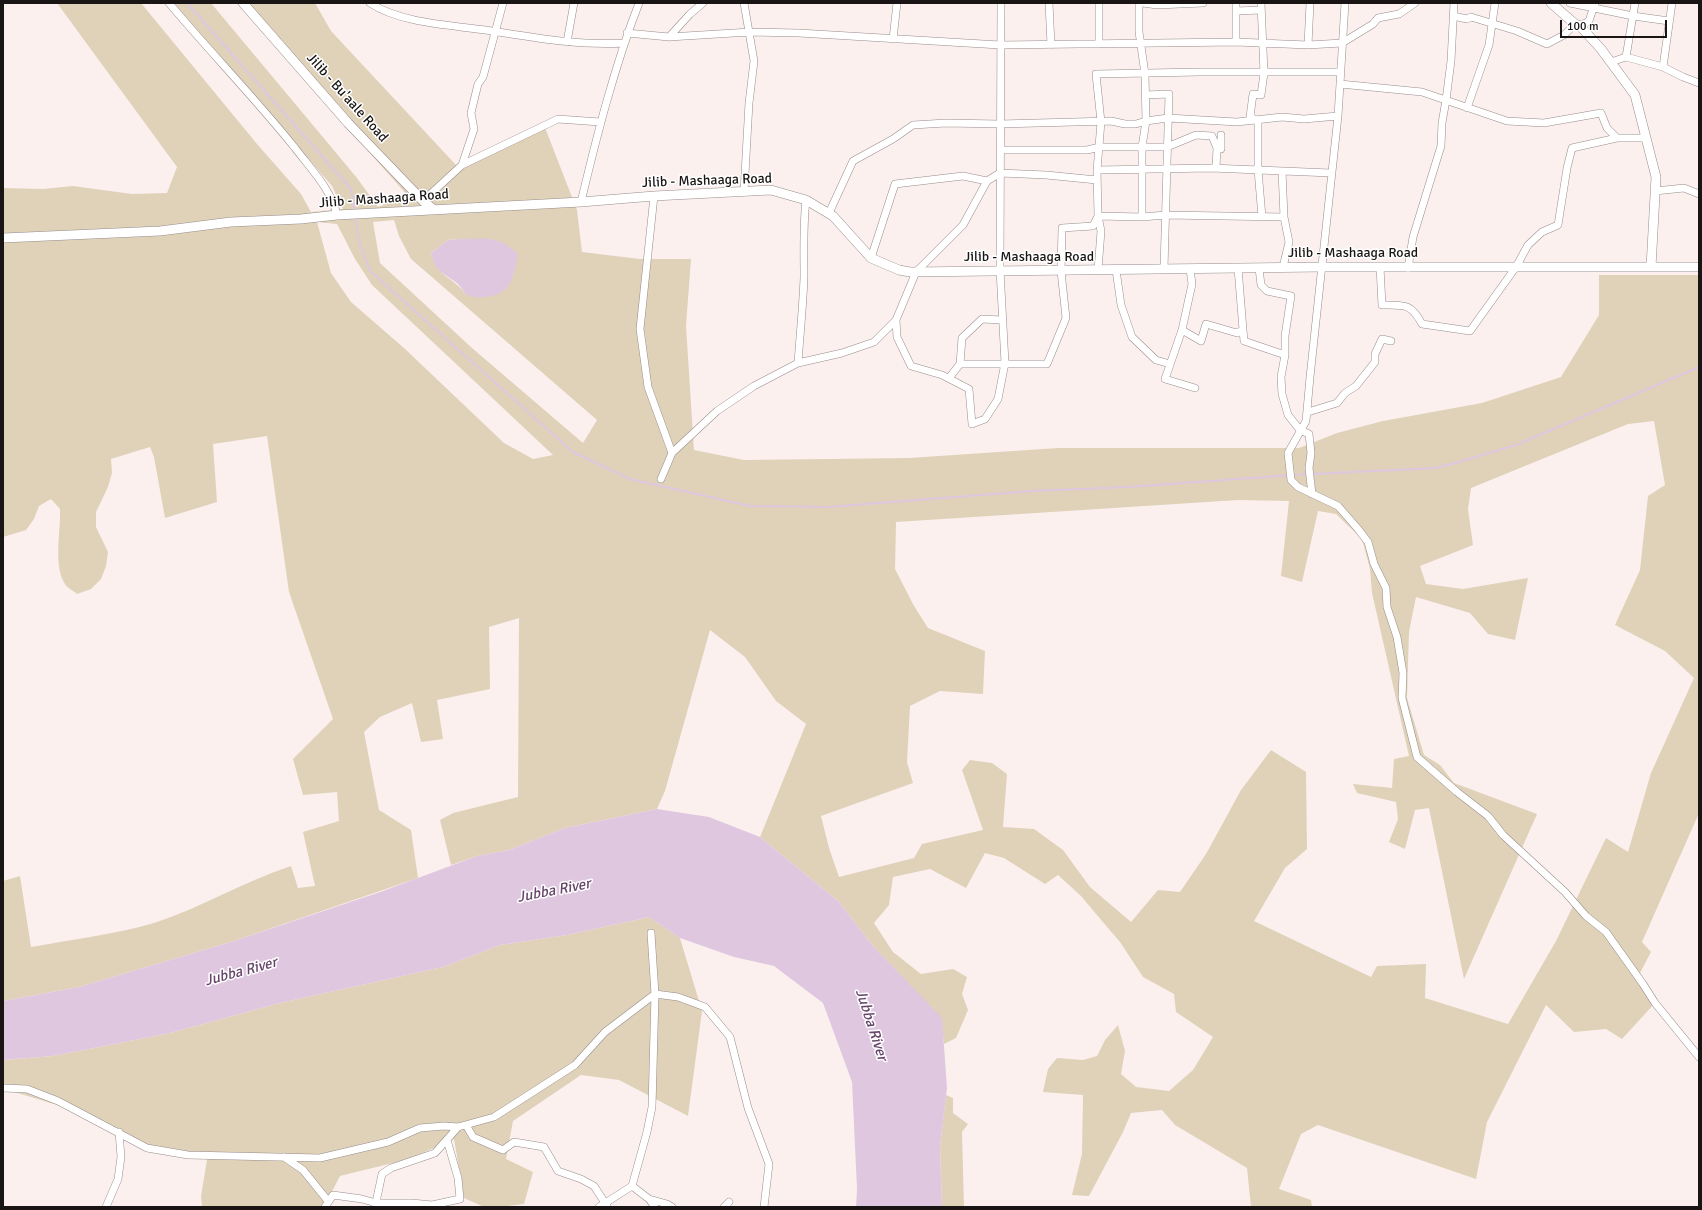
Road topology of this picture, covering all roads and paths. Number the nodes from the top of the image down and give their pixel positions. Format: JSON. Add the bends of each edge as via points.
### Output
{"nodes":[{"id":1,"x":169,"y":3,"type":"edge"},
{"id":2,"x":243,"y":3,"type":"edge"},
{"id":3,"x":370,"y":3,"type":"edge"},
{"id":4,"x":503,"y":3,"type":"edge"},
{"id":5,"x":574,"y":3,"type":"edge"},
{"id":6,"x":639,"y":3,"type":"edge"},
{"id":7,"x":703,"y":3,"type":"edge"},
{"id":8,"x":744,"y":3,"type":"edge"},
{"id":9,"x":897,"y":3,"type":"edge"},
{"id":10,"x":1001,"y":3,"type":"edge"},
{"id":11,"x":1049,"y":3,"type":"edge"},
{"id":12,"x":1099,"y":3,"type":"edge"},
{"id":13,"x":1139,"y":3,"type":"edge"},
{"id":14,"x":1143,"y":3,"type":"edge"},
{"id":15,"x":1203,"y":3,"type":"edge"},
{"id":16,"x":1236,"y":3,"type":"edge"},
{"id":17,"x":1310,"y":3,"type":"edge"},
{"id":18,"x":1344,"y":3,"type":"edge"},
{"id":19,"x":1415,"y":3,"type":"edge"},
{"id":20,"x":1454,"y":3,"type":"edge"},
{"id":21,"x":1496,"y":3,"type":"edge"},
{"id":22,"x":1570,"y":3,"type":"edge"},
{"id":23,"x":1635,"y":3,"type":"edge"},
{"id":24,"x":1672,"y":3,"type":"edge"},
{"id":25,"x":1553,"y":4,"type":"edge"},
{"id":26,"x":1261,"y":6,"type":"edge"},
{"id":27,"x":1594,"y":6,"type":"edge"},
{"id":28,"x":1236,"y":12,"type":"junction"},
{"id":29,"x":1453,"y":16,"type":"junction"},
{"id":30,"x":1633,"y":16,"type":"junction"},
{"id":31,"x":1669,"y":21,"type":"junction"},
{"id":32,"x":1493,"y":24,"type":"junction"},
{"id":33,"x":1577,"y":25,"type":"junction"},
{"id":34,"x":496,"y":32,"type":"junction"},
{"id":35,"x":750,"y":32,"type":"junction"},
{"id":36,"x":627,"y":33,"type":"junction"},
{"id":37,"x":669,"y":37,"type":"junction"},
{"id":38,"x":892,"y":39,"type":"junction"},
{"id":39,"x":567,"y":42,"type":"junction"},
{"id":40,"x":1236,"y":42,"type":"junction"},
{"id":41,"x":624,"y":43,"type":"junction"},
{"id":42,"x":1342,"y":43,"type":"junction"},
{"id":43,"x":1051,"y":44,"type":"junction"},
{"id":44,"x":1098,"y":44,"type":"junction"},
{"id":45,"x":1140,"y":44,"type":"junction"},
{"id":46,"x":1262,"y":44,"type":"junction"},
{"id":47,"x":1308,"y":44,"type":"junction"},
{"id":48,"x":1000,"y":45,"type":"junction"},
{"id":49,"x":1626,"y":57,"type":"junction"},
{"id":50,"x":1611,"y":62,"type":"junction"},
{"id":51,"x":1663,"y":67,"type":"junction"},
{"id":52,"x":1341,"y":72,"type":"junction"},
{"id":53,"x":1264,"y":73,"type":"junction"},
{"id":54,"x":1145,"y":74,"type":"junction"},
{"id":55,"x":1699,"y":83,"type":"edge"},
{"id":56,"x":1340,"y":84,"type":"junction"},
{"id":57,"x":1146,"y":95,"type":"junction"},
{"id":58,"x":1446,"y":100,"type":"junction"},
{"id":59,"x":1466,"y":108,"type":"junction"},
{"id":60,"x":1338,"y":116,"type":"junction"},
{"id":61,"x":1168,"y":118,"type":"junction"},
{"id":62,"x":1146,"y":120,"type":"junction"},
{"id":63,"x":1213,"y":121,"type":"junction"},
{"id":64,"x":1258,"y":121,"type":"junction"},
{"id":65,"x":600,"y":122,"type":"junction"},
{"id":66,"x":1101,"y":122,"type":"junction"},
{"id":67,"x":1000,"y":124,"type":"junction"},
{"id":68,"x":1221,"y":135,"type":"dead end"},
{"id":69,"x":1212,"y":136,"type":"junction"},
{"id":70,"x":1617,"y":138,"type":"junction"},
{"id":71,"x":1646,"y":138,"type":"junction"},
{"id":72,"x":1100,"y":147,"type":"junction"},
{"id":73,"x":1142,"y":147,"type":"junction"},
{"id":74,"x":1167,"y":147,"type":"junction"},
{"id":75,"x":1217,"y":148,"type":"junction"},
{"id":76,"x":1000,"y":150,"type":"junction"},
{"id":77,"x":462,"y":165,"type":"junction"},
{"id":78,"x":1167,"y":168,"type":"junction"},
{"id":79,"x":1216,"y":168,"type":"junction"},
{"id":80,"x":1143,"y":169,"type":"junction"},
{"id":81,"x":1097,"y":170,"type":"junction"},
{"id":82,"x":1258,"y":170,"type":"junction"},
{"id":83,"x":1282,"y":170,"type":"junction"},
{"id":84,"x":1000,"y":173,"type":"junction"},
{"id":85,"x":1331,"y":173,"type":"junction"},
{"id":86,"x":1097,"y":180,"type":"junction"},
{"id":87,"x":987,"y":181,"type":"junction"},
{"id":88,"x":1655,"y":191,"type":"junction"},
{"id":89,"x":744,"y":192,"type":"junction"},
{"id":90,"x":1699,"y":194,"type":"edge"},
{"id":91,"x":654,"y":196,"type":"junction"},
{"id":92,"x":806,"y":200,"type":"junction"},
{"id":93,"x":423,"y":201,"type":"junction"},
{"id":94,"x":581,"y":202,"type":"junction"},
{"id":95,"x":433,"y":209,"type":"junction"},
{"id":96,"x":829,"y":213,"type":"junction"},
{"id":97,"x":1166,"y":214,"type":"junction"},
{"id":98,"x":341,"y":215,"type":"junction"},
{"id":99,"x":1098,"y":216,"type":"junction"},
{"id":100,"x":1284,"y":216,"type":"junction"},
{"id":101,"x":1142,"y":217,"type":"junction"},
{"id":102,"x":1262,"y":217,"type":"junction"},
{"id":103,"x":3,"y":238,"type":"edge"},
{"id":104,"x":871,"y":258,"type":"junction"},
{"id":105,"x":1283,"y":267,"type":"junction"},
{"id":106,"x":1322,"y":267,"type":"junction"},
{"id":107,"x":1380,"y":267,"type":"junction"},
{"id":108,"x":1516,"y":267,"type":"junction"},
{"id":109,"x":1651,"y":267,"type":"junction"},
{"id":110,"x":1699,"y":267,"type":"edge"},
{"id":111,"x":1238,"y":268,"type":"junction"},
{"id":112,"x":1258,"y":268,"type":"junction"},
{"id":113,"x":1408,"y":268,"type":"junction"},
{"id":114,"x":1164,"y":269,"type":"junction"},
{"id":115,"x":1190,"y":269,"type":"junction"},
{"id":116,"x":1000,"y":270,"type":"junction"},
{"id":117,"x":1098,"y":270,"type":"junction"},
{"id":118,"x":1116,"y":270,"type":"junction"},
{"id":119,"x":1061,"y":271,"type":"junction"},
{"id":120,"x":916,"y":272,"type":"junction"},
{"id":121,"x":896,"y":320,"type":"junction"},
{"id":122,"x":1002,"y":320,"type":"junction"},
{"id":123,"x":1182,"y":330,"type":"junction"},
{"id":124,"x":1243,"y":330,"type":"junction"},
{"id":125,"x":1391,"y":341,"type":"dead end"},
{"id":126,"x":1285,"y":355,"type":"junction"},
{"id":127,"x":798,"y":363,"type":"junction"},
{"id":128,"x":1005,"y":363,"type":"junction"},
{"id":129,"x":960,"y":364,"type":"junction"},
{"id":130,"x":1170,"y":364,"type":"junction"},
{"id":131,"x":949,"y":378,"type":"junction"},
{"id":132,"x":1195,"y":388,"type":"dead end"},
{"id":133,"x":1308,"y":412,"type":"junction"},
{"id":134,"x":1300,"y":430,"type":"junction"},
{"id":135,"x":672,"y":453,"type":"junction"},
{"id":136,"x":661,"y":479,"type":"dead end"},
{"id":137,"x":1312,"y":494,"type":"junction"},
{"id":138,"x":651,"y":932,"type":"dead end"},
{"id":139,"x":655,"y":994,"type":"junction"},
{"id":140,"x":1699,"y":1057,"type":"edge"},
{"id":141,"x":3,"y":1088,"type":"edge"},
{"id":142,"x":466,"y":1125,"type":"junction"},
{"id":143,"x":458,"y":1127,"type":"junction"},
{"id":144,"x":119,"y":1132,"type":"junction"},
{"id":145,"x":447,"y":1140,"type":"junction"},
{"id":146,"x":284,"y":1157,"type":"junction"},
{"id":147,"x":632,"y":1186,"type":"junction"},
{"id":148,"x":649,"y":1199,"type":"junction"},
{"id":149,"x":327,"y":1204,"type":"edge"},
{"id":150,"x":376,"y":1205,"type":"edge"},
{"id":151,"x":604,"y":1206,"type":"edge"},
{"id":152,"x":106,"y":1207,"type":"edge"},
{"id":153,"x":655,"y":1207,"type":"edge"},
{"id":154,"x":672,"y":1207,"type":"edge"},
{"id":155,"x":764,"y":1207,"type":"edge"}],
"edges":[{"from":1,"to":98,"type":"street","via":[[272,120],[326,188]]},
{"from":2,"to":93,"type":"main road","name":"Jilib - Bu'aale Road","via":[[348,123]]},
{"from":3,"to":34,"type":"street","via":[[382,11],[437,24]]},
{"from":4,"to":34,"type":"street"},
{"from":5,"to":39,"type":"street"},
{"from":6,"to":36,"type":"street"},
{"from":7,"to":37,"type":"street"},
{"from":8,"to":35,"type":"street"},
{"from":9,"to":38,"type":"street"},
{"from":10,"to":48,"type":"street"},
{"from":11,"to":43,"type":"street"},
{"from":12,"to":44,"type":"street"},
{"from":13,"to":45,"type":"street"},
{"from":14,"to":15,"type":"street"},
{"from":16,"to":28,"type":"street"},
{"from":17,"to":47,"type":"street"},
{"from":18,"to":42,"type":"street"},
{"from":19,"to":42,"type":"street","via":[[1399,14],[1378,18],[1373,24]]},
{"from":20,"to":29,"type":"street"},
{"from":21,"to":32,"type":"street"},
{"from":22,"to":27,"type":"street"},
{"from":23,"to":30,"type":"street"},
{"from":24,"to":31,"type":"street"},
{"from":25,"to":33,"type":"main road"},
{"from":26,"to":28,"type":"street"},
{"from":26,"to":46,"type":"street"},
{"from":27,"to":30,"type":"street"},
{"from":27,"to":33,"type":"street","via":[[1589,21]]},
{"from":28,"to":40,"type":"street"},
{"from":29,"to":32,"type":"street","via":[[1467,19],[1471,17]]},
{"from":29,"to":58,"type":"street"},
{"from":30,"to":31,"type":"street"},
{"from":30,"to":49,"type":"street"},
{"from":31,"to":51,"type":"street"},
{"from":32,"to":33,"type":"street","via":[[1546,44]]},
{"from":32,"to":59,"type":"street","via":[[1489,45]]},
{"from":33,"to":50,"type":"main road"},
{"from":34,"to":39,"type":"street"},
{"from":34,"to":77,"type":"street","via":[[483,77],[478,84],[471,113],[474,129]]},
{"from":35,"to":37,"type":"street"},
{"from":35,"to":38,"type":"street"},
{"from":35,"to":89,"type":"street","via":[[754,61]]},
{"from":36,"to":37,"type":"street"},
{"from":36,"to":41,"type":"street"},
{"from":38,"to":48,"type":"street"},
{"from":39,"to":41,"type":"street"},
{"from":40,"to":45,"type":"street"},
{"from":40,"to":46,"type":"street"},
{"from":41,"to":65,"type":"street"},
{"from":42,"to":47,"type":"street"},
{"from":42,"to":52,"type":"street"},
{"from":43,"to":44,"type":"street"},
{"from":43,"to":48,"type":"street"},
{"from":44,"to":45,"type":"street"},
{"from":45,"to":54,"type":"street"},
{"from":46,"to":47,"type":"street"},
{"from":46,"to":53,"type":"street"},
{"from":48,"to":67,"type":"street"},
{"from":49,"to":50,"type":"street"},
{"from":49,"to":51,"type":"street"},
{"from":50,"to":71,"type":"main road","via":[[1635,95]]},
{"from":51,"to":55,"type":"street"},
{"from":52,"to":53,"type":"street"},
{"from":52,"to":56,"type":"street"},
{"from":53,"to":54,"type":"street"},
{"from":53,"to":64,"type":"street","via":[[1261,95],[1253,94],[1250,117]]},
{"from":54,"to":57,"type":"street"},
{"from":54,"to":66,"type":"street","via":[[1096,74]]},
{"from":56,"to":58,"type":"street","via":[[1422,92]]},
{"from":56,"to":60,"type":"street"},
{"from":57,"to":61,"type":"street","via":[[1169,94]]},
{"from":57,"to":62,"type":"street"},
{"from":58,"to":59,"type":"street"},
{"from":58,"to":113,"type":"street","via":[[1441,146],[1413,237]]},
{"from":59,"to":70,"type":"street","via":[[1507,121],[1544,123],[1601,113],[1608,128]]},
{"from":60,"to":64,"type":"street","via":[[1304,119],[1282,117]]},
{"from":60,"to":85,"type":"street"},
{"from":61,"to":62,"type":"street"},
{"from":61,"to":63,"type":"street"},
{"from":61,"to":74,"type":"street"},
{"from":62,"to":66,"type":"street","via":[[1136,124]]},
{"from":62,"to":73,"type":"street"},
{"from":63,"to":64,"type":"street"},
{"from":63,"to":69,"type":"street"},
{"from":64,"to":82,"type":"street"},
{"from":65,"to":77,"type":"street","via":[[558,119]]},
{"from":65,"to":94,"type":"street"},
{"from":66,"to":67,"type":"street"},
{"from":66,"to":72,"type":"street"},
{"from":67,"to":76,"type":"street"},
{"from":67,"to":96,"type":"street","via":[[913,125],[853,161]]},
{"from":68,"to":75,"type":"street","via":[[1221,149]]},
{"from":69,"to":74,"type":"street","via":[[1196,135]]},
{"from":69,"to":75,"type":"street"},
{"from":70,"to":71,"type":"street"},
{"from":70,"to":108,"type":"street","via":[[1572,148],[1558,224],[1542,232],[1528,245]]},
{"from":71,"to":88,"type":"main road","via":[[1656,177]]},
{"from":72,"to":73,"type":"street"},
{"from":72,"to":76,"type":"street","via":[[1087,150]]},
{"from":72,"to":81,"type":"street"},
{"from":73,"to":74,"type":"street"},
{"from":73,"to":80,"type":"street"},
{"from":74,"to":78,"type":"street"},
{"from":75,"to":79,"type":"street"},
{"from":76,"to":84,"type":"street"},
{"from":77,"to":93,"type":"street"},
{"from":78,"to":79,"type":"street"},
{"from":78,"to":80,"type":"street"},
{"from":78,"to":97,"type":"street"},
{"from":79,"to":82,"type":"street"},
{"from":80,"to":81,"type":"street"},
{"from":80,"to":101,"type":"street"},
{"from":81,"to":86,"type":"street"},
{"from":82,"to":83,"type":"street"},
{"from":82,"to":102,"type":"street"},
{"from":83,"to":85,"type":"street"},
{"from":83,"to":100,"type":"street"},
{"from":84,"to":86,"type":"street"},
{"from":84,"to":87,"type":"street"},
{"from":84,"to":116,"type":"street"},
{"from":85,"to":106,"type":"street"},
{"from":86,"to":99,"type":"street"},
{"from":87,"to":104,"type":"street","via":[[963,176],[895,184]]},
{"from":87,"to":120,"type":"street","via":[[963,225]]},
{"from":88,"to":90,"type":"street","via":[[1684,188]]},
{"from":88,"to":109,"type":"main road"},
{"from":89,"to":91,"type":"main road","name":"Jilib - Mashaaga Road"},
{"from":89,"to":92,"type":"main road","name":"Jilib - Mashaaga Road","via":[[771,190]]},
{"from":91,"to":94,"type":"main road","name":"Jilib - Mashaaga Road"},
{"from":91,"to":135,"type":"street","via":[[640,330],[648,386]]},
{"from":92,"to":96,"type":"main road","name":"Jilib - Mashaaga Road"},
{"from":92,"to":127,"type":"street","via":[[803,223],[802,329]]},
{"from":93,"to":95,"type":"main road","name":"Jilib - Bu'aale Road"},
{"from":94,"to":95,"type":"main road","name":"Jilib - Mashaaga Road"},
{"from":95,"to":98,"type":"main road","name":"Jilib - Mashaaga Road"},
{"from":96,"to":104,"type":"main road","name":"Jilib - Mashaaga Road"},
{"from":97,"to":101,"type":"street"},
{"from":97,"to":102,"type":"street"},
{"from":97,"to":114,"type":"street"},
{"from":98,"to":103,"type":"main road","name":"Jilib - Mashaaga Road","via":[[231,222],[160,231]]},
{"from":99,"to":101,"type":"street"},
{"from":99,"to":117,"type":"street","via":[[1101,231]]},
{"from":99,"to":119,"type":"street","via":[[1093,226],[1062,228]]},
{"from":100,"to":102,"type":"street"},
{"from":100,"to":105,"type":"street","via":[[1289,242]]},
{"from":104,"to":120,"type":"main road","name":"Jilib - Mashaaga Road","via":[[899,270]]},
{"from":105,"to":106,"type":"main road","name":"Jilib - Mashaaga Road"},
{"from":105,"to":112,"type":"main road","name":"Jilib - Mashaaga Road"},
{"from":106,"to":107,"type":"main road","name":"Jilib - Mashaaga Road"},
{"from":106,"to":133,"type":"street"},
{"from":107,"to":108,"type":"street","via":[[1382,305],[1402,305],[1416,312],[1422,324],[1470,331]]},
{"from":107,"to":113,"type":"main road","name":"Jilib - Mashaaga Road"},
{"from":108,"to":109,"type":"main road","name":"Jilib - Mashaaga Road"},
{"from":108,"to":113,"type":"main road","name":"Jilib - Mashaaga Road"},
{"from":109,"to":110,"type":"main road","name":"Jilib - Mashaaga Road"},
{"from":111,"to":112,"type":"main road","name":"Jilib - Mashaaga Road"},
{"from":111,"to":115,"type":"main road","name":"Jilib - Mashaaga Road"},
{"from":111,"to":124,"type":"street"},
{"from":112,"to":126,"type":"street","via":[[1261,285],[1267,291],[1291,296]]},
{"from":114,"to":115,"type":"main road","name":"Jilib - Mashaaga Road"},
{"from":114,"to":118,"type":"main road","name":"Jilib - Mashaaga Road"},
{"from":115,"to":123,"type":"street","via":[[1192,284]]},
{"from":116,"to":119,"type":"main road","name":"Jilib - Mashaaga Road"},
{"from":116,"to":120,"type":"main road","name":"Jilib - Mashaaga Road"},
{"from":116,"to":122,"type":"street"},
{"from":117,"to":118,"type":"main road","name":"Jilib - Mashaaga Road"},
{"from":117,"to":119,"type":"main road","name":"Jilib - Mashaaga Road"},
{"from":118,"to":130,"type":"street","via":[[1121,305],[1132,337],[1156,360]]},
{"from":119,"to":128,"type":"street","via":[[1066,318],[1047,364]]},
{"from":120,"to":121,"type":"street"},
{"from":121,"to":127,"type":"street","via":[[874,342],[842,353]]},
{"from":121,"to":131,"type":"street","via":[[897,337],[911,366]]},
{"from":122,"to":128,"type":"street"},
{"from":122,"to":129,"type":"street","via":[[982,319],[962,338]]},
{"from":123,"to":124,"type":"street","via":[[1201,341],[1206,324],[1237,333]]},
{"from":123,"to":130,"type":"street"},
{"from":124,"to":126,"type":"street","via":[[1244,341]]},
{"from":125,"to":133,"type":"street","via":[[1382,339],[1371,368],[1337,403]]},
{"from":126,"to":134,"type":"street","via":[[1281,377],[1282,394],[1288,415]]},
{"from":127,"to":135,"type":"street","via":[[754,386],[717,411]]},
{"from":128,"to":129,"type":"street"},
{"from":128,"to":131,"type":"street","via":[[998,399],[985,420],[972,424],[968,389]]},
{"from":129,"to":131,"type":"street"},
{"from":130,"to":132,"type":"street","via":[[1165,379]]},
{"from":133,"to":134,"type":"street"},
{"from":134,"to":137,"type":"street","via":[[1309,434]]},
{"from":134,"to":137,"type":"street","via":[[1288,453],[1290,475],[1298,487]]},
{"from":135,"to":136,"type":"street"},
{"from":137,"to":140,"type":"street","via":[[1338,506],[1368,542],[1374,564],[1386,588],[1387,607],[1397,637],[1403,673],[1402,698],[1417,757],[1488,816],[1503,835],[1566,892],[1586,916],[1606,932],[1654,1003]]},
{"from":138,"to":139,"type":"street"},
{"from":139,"to":142,"type":"street","via":[[605,1032],[575,1065],[494,1117]]},
{"from":139,"to":147,"type":"street","via":[[652,1107]]},
{"from":139,"to":155,"type":"street","via":[[678,997],[705,1007],[730,1037],[748,1108],[769,1164]]},
{"from":141,"to":144,"type":"street","via":[[27,1089],[58,1101]]},
{"from":142,"to":143,"type":"street"},
{"from":142,"to":151,"type":"street","via":[[473,1137],[503,1150],[514,1142],[544,1147],[558,1171],[594,1186]]},
{"from":143,"to":145,"type":"street"},
{"from":143,"to":146,"type":"street","via":[[420,1128],[388,1142],[320,1158]]},
{"from":144,"to":146,"type":"street","via":[[147,1148],[188,1155]]},
{"from":144,"to":152,"type":"street","via":[[121,1156],[118,1180]]},
{"from":145,"to":150,"type":"street","via":[[435,1153],[391,1168],[382,1174]]},
{"from":145,"to":150,"type":"street","via":[[458,1178],[460,1199],[432,1205]]},
{"from":146,"to":149,"type":"street","via":[[303,1170]]},
{"from":147,"to":148,"type":"street"},
{"from":147,"to":151,"type":"street"},
{"from":148,"to":153,"type":"street"},
{"from":148,"to":154,"type":"street"},
{"from":149,"to":150,"type":"street","via":[[333,1194],[362,1199]]}]}
